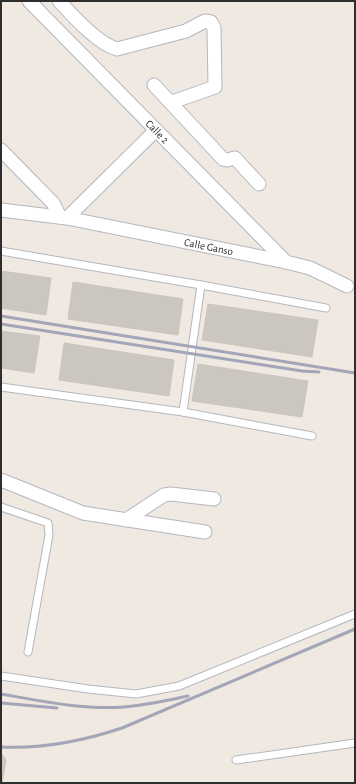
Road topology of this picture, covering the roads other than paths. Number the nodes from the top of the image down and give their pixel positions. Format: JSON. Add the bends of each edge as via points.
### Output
{"nodes":[{"id":1,"x":29,"y":1,"type":"edge"},
{"id":2,"x":62,"y":2,"type":"edge"},
{"id":3,"x":154,"y":85,"type":"dead end"},
{"id":4,"x":172,"y":102,"type":"junction"},
{"id":5,"x":156,"y":130,"type":"junction"},
{"id":6,"x":1,"y":150,"type":"edge"},
{"id":7,"x":259,"y":184,"type":"dead end"},
{"id":8,"x":1,"y":210,"type":"edge"},
{"id":9,"x":63,"y":218,"type":"junction"},
{"id":10,"x":1,"y":252,"type":"edge"},
{"id":11,"x":286,"y":262,"type":"junction"},
{"id":12,"x":201,"y":284,"type":"junction"},
{"id":13,"x":346,"y":286,"type":"dead end"},
{"id":14,"x":326,"y":308,"type":"dead end"},
{"id":15,"x":1,"y":387,"type":"edge"},
{"id":16,"x":183,"y":412,"type":"junction"},
{"id":17,"x":312,"y":436,"type":"dead end"},
{"id":18,"x":1,"y":480,"type":"edge"},
{"id":19,"x":214,"y":499,"type":"dead end"},
{"id":20,"x":1,"y":506,"type":"edge"},
{"id":21,"x":126,"y":520,"type":"junction"},
{"id":22,"x":205,"y":532,"type":"dead end"},
{"id":23,"x":355,"y":614,"type":"edge"},
{"id":24,"x":28,"y":652,"type":"dead end"},
{"id":25,"x":1,"y":676,"type":"edge"},
{"id":26,"x":355,"y":743,"type":"edge"},
{"id":27,"x":236,"y":760,"type":"dead end"}],
"edges":[{"from":1,"to":5,"type":"street","name":"Calle 2"},
{"from":2,"to":4,"type":"street","via":[[90,31],[116,49],[186,31],[205,21],[211,22],[214,28],[216,87]]},
{"from":3,"to":4,"type":"street"},
{"from":4,"to":7,"type":"street","via":[[223,159],[235,158]]},
{"from":5,"to":9,"type":"street"},
{"from":5,"to":11,"type":"street","name":"Calle 2"},
{"from":6,"to":9,"type":"street","via":[[53,203]]},
{"from":8,"to":9,"type":"street","name":"Calle Ganso"},
{"from":9,"to":11,"type":"street","name":"Calle Ganso"},
{"from":10,"to":12,"type":"lane"},
{"from":11,"to":13,"type":"street","name":"Calle Ganso","via":[[310,268]]},
{"from":12,"to":14,"type":"lane"},
{"from":12,"to":16,"type":"lane"},
{"from":15,"to":16,"type":"lane"},
{"from":16,"to":17,"type":"lane"},
{"from":18,"to":21,"type":"street","via":[[75,511]]},
{"from":19,"to":21,"type":"street","via":[[164,495]]},
{"from":20,"to":24,"type":"lane","via":[[48,523],[49,526],[50,535]]},
{"from":21,"to":22,"type":"street"},
{"from":23,"to":25,"type":"lane","via":[[179,686],[151,692],[136,694],[88,690]]},
{"from":26,"to":27,"type":"lane"}]}
